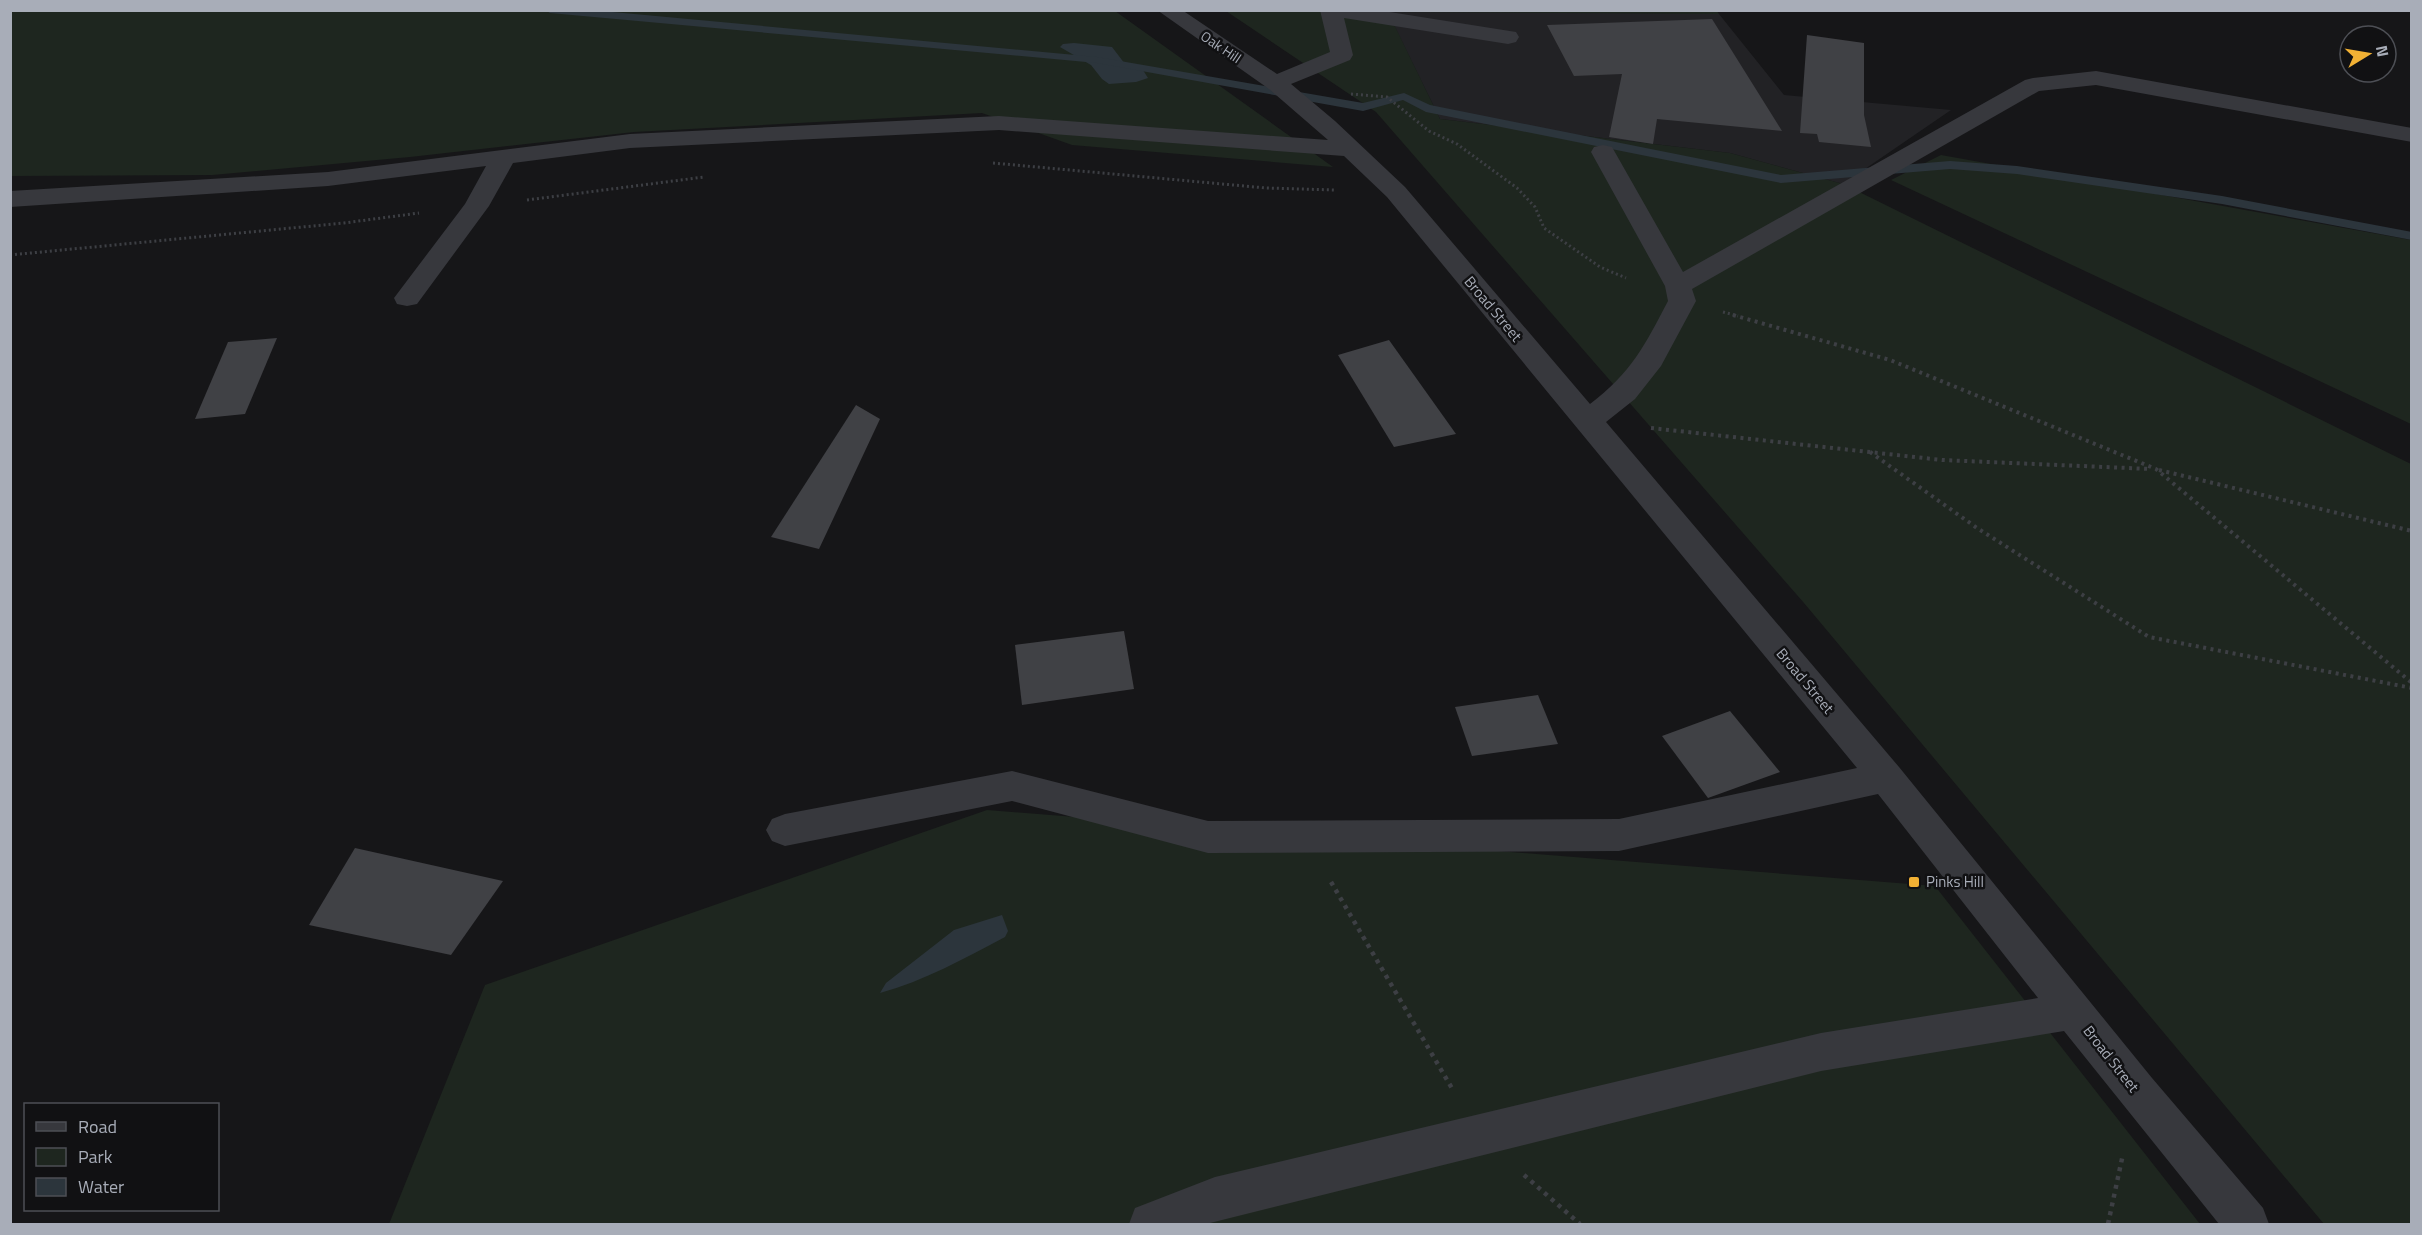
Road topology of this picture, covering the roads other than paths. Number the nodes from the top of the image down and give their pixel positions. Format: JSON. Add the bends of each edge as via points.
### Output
{"nodes":[{"id":1,"x":1167,"y":10,"type":"edge"},
{"id":2,"x":1331,"y":10,"type":"edge"},
{"id":3,"x":1508,"y":37,"type":"dead end"},
{"id":4,"x":1276,"y":83,"type":"junction"},
{"id":5,"x":2412,"y":135,"type":"edge"},
{"id":6,"x":1352,"y":149,"type":"junction"},
{"id":7,"x":1603,"y":152,"type":"dead end"},
{"id":8,"x":504,"y":157,"type":"junction"},
{"id":9,"x":10,"y":200,"type":"edge"},
{"id":10,"x":1680,"y":293,"type":"junction"},
{"id":11,"x":407,"y":298,"type":"dead end"},
{"id":12,"x":1587,"y":422,"type":"junction"},
{"id":13,"x":1886,"y":777,"type":"junction"},
{"id":14,"x":784,"y":830,"type":"dead end"},
{"id":15,"x":2074,"y":1011,"type":"junction"},
{"id":16,"x":1150,"y":1224,"type":"edge"},
{"id":17,"x":2247,"y":1224,"type":"edge"}],
"edges":[{"from":1,"to":4,"type":"street","name":"Oak Hill"},
{"from":2,"to":3,"type":"street"},
{"from":2,"to":4,"type":"street","via":[[1342,55]]},
{"from":4,"to":6,"type":"street","name":"Oak Hill"},
{"from":5,"to":10,"type":"street","via":[[2096,78],[2033,85]]},
{"from":6,"to":8,"type":"street","via":[[999,123],[630,141]]},
{"from":6,"to":12,"type":"street","name":"Broad Street","via":[[1396,192]]},
{"from":7,"to":10,"type":"street"},
{"from":8,"to":9,"type":"street","via":[[328,179]]},
{"from":8,"to":11,"type":"street","via":[[476,206]]},
{"from":10,"to":12,"type":"street","via":[[1651,360],[1625,392]]},
{"from":12,"to":13,"type":"street","name":"Broad Street"},
{"from":13,"to":14,"type":"street","via":[[1619,835],[1208,837],[1012,786]]},
{"from":13,"to":15,"type":"street","name":"Broad Street"},
{"from":15,"to":16,"type":"street","via":[[1821,1052],[1215,1199]]},
{"from":15,"to":17,"type":"street","name":"Broad Street"}]}
